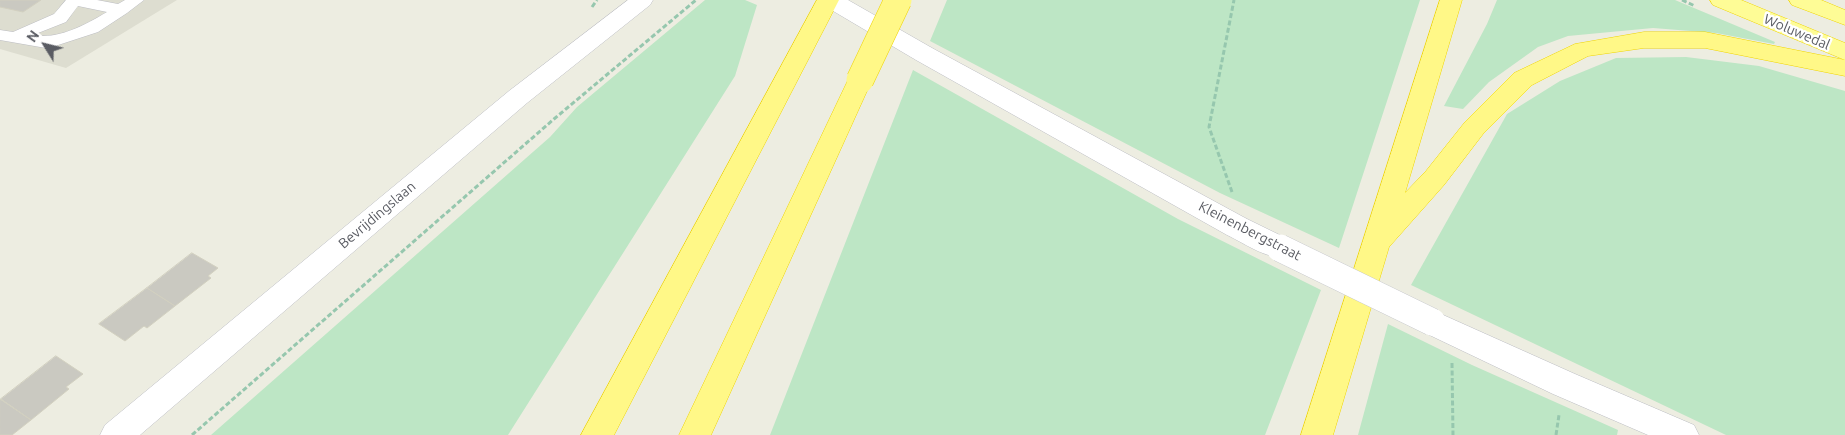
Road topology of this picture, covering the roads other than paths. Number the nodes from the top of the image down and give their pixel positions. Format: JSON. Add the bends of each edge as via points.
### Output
{"nodes":[{"id":1,"x":74,"y":0,"type":"edge"},
{"id":2,"x":136,"y":0,"type":"edge"},
{"id":3,"x":642,"y":0,"type":"edge"},
{"id":4,"x":830,"y":0,"type":"edge"},
{"id":5,"x":898,"y":0,"type":"edge"},
{"id":6,"x":1721,"y":0,"type":"edge"},
{"id":7,"x":1800,"y":0,"type":"edge"},
{"id":8,"x":1451,"y":2,"type":"edge"},
{"id":9,"x":122,"y":10,"type":"junction"},
{"id":10,"x":1845,"y":18,"type":"edge"},
{"id":11,"x":7,"y":36,"type":"edge"},
{"id":12,"x":1845,"y":52,"type":"edge"},
{"id":13,"x":1845,"y":68,"type":"edge"},
{"id":14,"x":1376,"y":243,"type":"junction"},
{"id":15,"x":116,"y":435,"type":"edge"},
{"id":16,"x":597,"y":435,"type":"edge"},
{"id":17,"x":695,"y":435,"type":"edge"},
{"id":18,"x":1317,"y":435,"type":"edge"},
{"id":19,"x":1683,"y":435,"type":"edge"}],
"edges":[{"from":1,"to":9,"type":"lane"},
{"from":1,"to":11,"type":"lane","via":[[60,18]]},
{"from":2,"to":9,"type":"lane"},
{"from":3,"to":15,"type":"street","name":"Bevrijdingslaan","via":[[518,97]]},
{"from":4,"to":16,"type":"highway"},
{"from":4,"to":19,"type":"street","name":"Kleinenbergstraat","bridge":true,"via":[[1280,248],[1564,384]]},
{"from":5,"to":17,"type":"highway","bridge":true},
{"from":6,"to":12,"type":"highway","name":"Woluwedal"},
{"from":7,"to":10,"type":"highway"},
{"from":8,"to":14,"type":"highway"},
{"from":9,"to":11,"type":"lane","via":[[92,28],[46,44]]},
{"from":13,"to":14,"type":"highway","via":[[1705,40],[1644,40],[1583,49],[1523,80],[1474,128],[1435,178]]},
{"from":14,"to":18,"type":"highway"}]}
